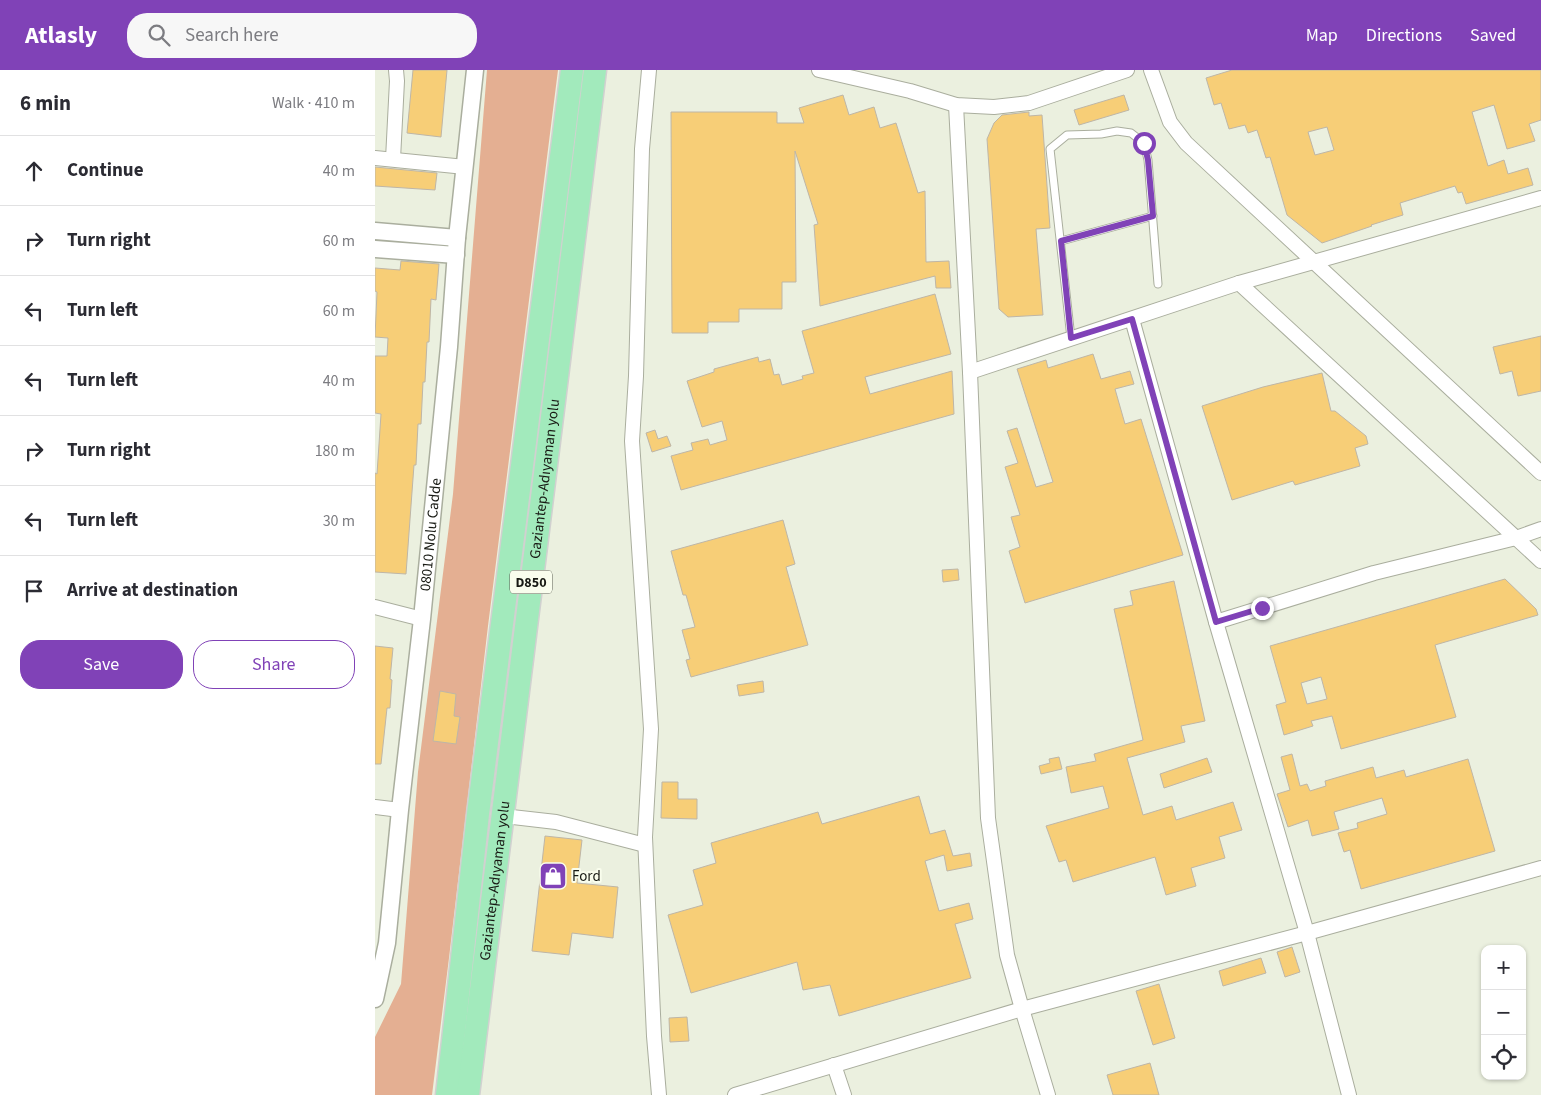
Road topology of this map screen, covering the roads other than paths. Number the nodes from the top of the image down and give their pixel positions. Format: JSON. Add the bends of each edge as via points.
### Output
{"nodes":[{"id":1,"x":396,"y":70,"type":"edge"},
{"id":2,"x":475,"y":70,"type":"edge"},
{"id":3,"x":572,"y":70,"type":"edge"},
{"id":4,"x":595,"y":70,"type":"edge"},
{"id":5,"x":649,"y":70,"type":"edge"},
{"id":6,"x":819,"y":70,"type":"edge"},
{"id":7,"x":1127,"y":70,"type":"edge"},
{"id":8,"x":1151,"y":70,"type":"edge"},
{"id":9,"x":956,"y":105,"type":"junction"},
{"id":10,"x":375,"y":158,"type":"edge"},
{"id":11,"x":393,"y":159,"type":"junction"},
{"id":12,"x":465,"y":167,"type":"junction"},
{"id":13,"x":1541,"y":198,"type":"edge"},
{"id":14,"x":1153,"y":216,"type":"junction"},
{"id":15,"x":375,"y":231,"type":"edge"},
{"id":16,"x":457,"y":238,"type":"junction"},
{"id":17,"x":1061,"y":241,"type":"junction"},
{"id":18,"x":375,"y":249,"type":"edge"},
{"id":19,"x":456,"y":255,"type":"junction"},
{"id":20,"x":1312,"y":261,"type":"junction"},
{"id":21,"x":1239,"y":283,"type":"junction"},
{"id":22,"x":1158,"y":284,"type":"dead end"},
{"id":23,"x":1132,"y":319,"type":"junction"},
{"id":24,"x":1071,"y":338,"type":"junction"},
{"id":25,"x":970,"y":372,"type":"junction"},
{"id":26,"x":1541,"y":473,"type":"edge"},
{"id":27,"x":1541,"y":529,"type":"edge"},
{"id":28,"x":1516,"y":538,"type":"junction"},
{"id":29,"x":1541,"y":561,"type":"edge"},
{"id":30,"x":375,"y":607,"type":"edge"},
{"id":31,"x":422,"y":620,"type":"junction"},
{"id":32,"x":1216,"y":622,"type":"junction"},
{"id":33,"x":375,"y":807,"type":"edge"},
{"id":34,"x":400,"y":810,"type":"junction"},
{"id":35,"x":503,"y":816,"type":"junction"},
{"id":36,"x":645,"y":845,"type":"junction"},
{"id":37,"x":1541,"y":868,"type":"edge"},
{"id":38,"x":1307,"y":934,"type":"junction"},
{"id":39,"x":375,"y":999,"type":"edge"},
{"id":40,"x":1022,"y":1010,"type":"junction"},
{"id":41,"x":834,"y":1064,"type":"junction"},
{"id":42,"x":447,"y":1095,"type":"edge"},
{"id":43,"x":469,"y":1095,"type":"edge"},
{"id":44,"x":659,"y":1095,"type":"edge"},
{"id":45,"x":735,"y":1095,"type":"edge"},
{"id":46,"x":844,"y":1095,"type":"edge"},
{"id":47,"x":1048,"y":1095,"type":"edge"},
{"id":48,"x":1349,"y":1095,"type":"edge"}],
"edges":[{"from":1,"to":11,"type":"street"},
{"from":2,"to":12,"type":"street","name":"08010 Nolu Cadde"},
{"from":3,"to":42,"type":"highway","name":"Gaziantep-Adıyaman yolu","number":"D850","via":[[478,814]]},
{"from":4,"to":35,"type":"highway","name":"Gaziantep-Adıyaman yolu","number":"D850"},
{"from":5,"to":36,"type":"street","via":[[642,149],[632,441],[651,728]]},
{"from":6,"to":9,"type":"street"},
{"from":7,"to":9,"type":"street","via":[[1029,103],[993,107]]},
{"from":8,"to":20,"type":"street","via":[[1170,122],[1186,143]]},
{"from":9,"to":25,"type":"street"},
{"from":10,"to":11,"type":"street"},
{"from":11,"to":12,"type":"street"},
{"from":12,"to":16,"type":"street","name":"08010 Nolu Cadde"},
{"from":13,"to":20,"type":"street"},
{"from":14,"to":17,"type":"lane"},
{"from":14,"to":17,"type":"lane","via":[[1144,143],[1131,133],[1117,131],[1067,135],[1050,149]]},
{"from":14,"to":22,"type":"lane"},
{"from":15,"to":16,"type":"street"},
{"from":16,"to":19,"type":"street","name":"08010 Nolu Cadde"},
{"from":17,"to":24,"type":"lane"},
{"from":18,"to":19,"type":"street"},
{"from":19,"to":31,"type":"street","name":"08010 Nolu Cadde"},
{"from":20,"to":21,"type":"street"},
{"from":20,"to":26,"type":"street"},
{"from":21,"to":23,"type":"street"},
{"from":21,"to":28,"type":"street"},
{"from":23,"to":24,"type":"street"},
{"from":23,"to":32,"type":"street"},
{"from":24,"to":25,"type":"street"},
{"from":25,"to":40,"type":"street","via":[[988,818],[1007,955]]},
{"from":27,"to":28,"type":"street"},
{"from":28,"to":29,"type":"street"},
{"from":28,"to":32,"type":"street","via":[[1375,573]]},
{"from":30,"to":31,"type":"street"},
{"from":31,"to":34,"type":"street","name":"08010 Nolu Cadde"},
{"from":32,"to":38,"type":"street"},
{"from":33,"to":34,"type":"street"},
{"from":34,"to":39,"type":"street","name":"08010 Nolu Cadde","via":[[387,943]]},
{"from":35,"to":36,"type":"street","via":[[556,822]]},
{"from":35,"to":43,"type":"highway","name":"Gaziantep-Adıyaman yolu","number":"D850"},
{"from":36,"to":44,"type":"street"},
{"from":37,"to":38,"type":"street"},
{"from":38,"to":40,"type":"street"},
{"from":38,"to":48,"type":"street"},
{"from":40,"to":41,"type":"street"},
{"from":40,"to":47,"type":"street"},
{"from":41,"to":45,"type":"street"},
{"from":41,"to":46,"type":"street"}]}
